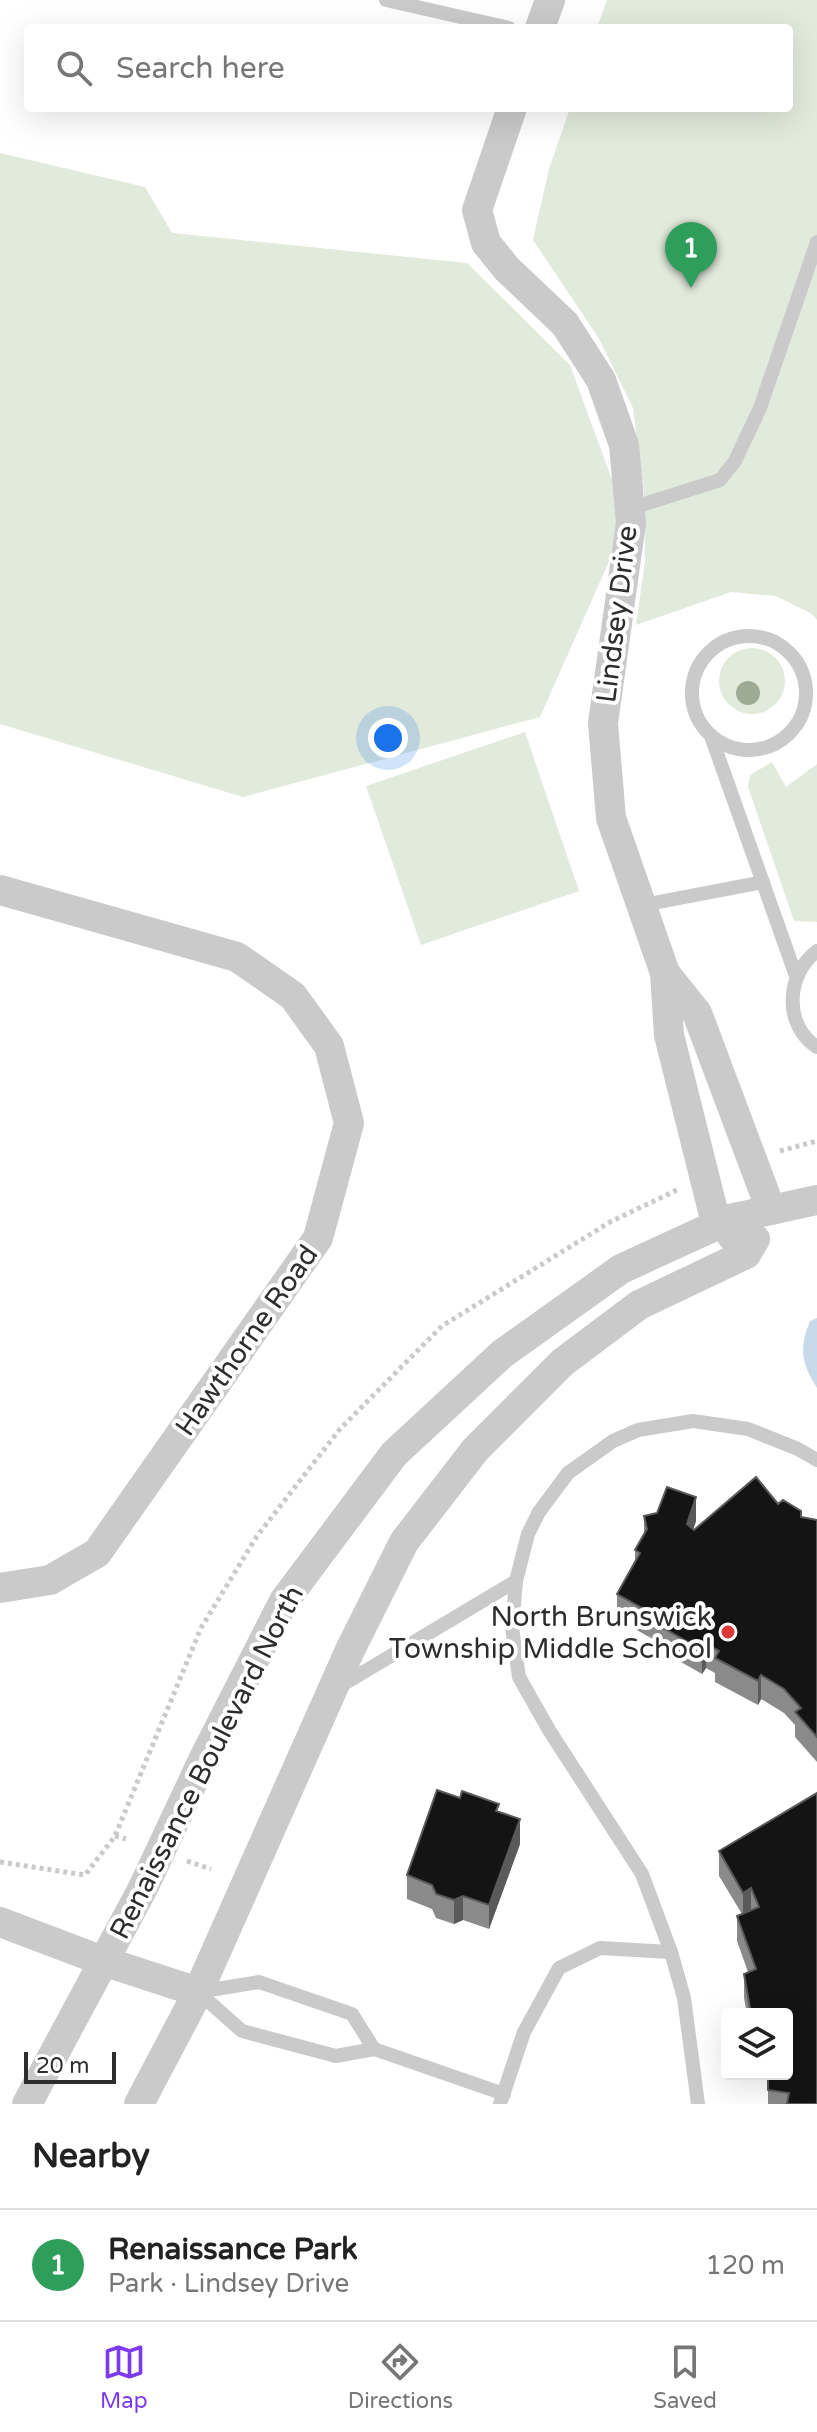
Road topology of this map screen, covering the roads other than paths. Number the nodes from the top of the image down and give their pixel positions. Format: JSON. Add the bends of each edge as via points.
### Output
{"nodes":[{"id":1,"x":386,"y":0,"type":"edge"},
{"id":2,"x":550,"y":0,"type":"edge"},
{"id":3,"x":491,"y":24,"type":"edge"},
{"id":4,"x":541,"y":24,"type":"edge"},
{"id":5,"x":511,"y":112,"type":"edge"},
{"id":6,"x":817,"y":242,"type":"edge"},
{"id":7,"x":629,"y":509,"type":"junction"},
{"id":8,"x":711,"y":736,"type":"junction"},
{"id":9,"x":763,"y":882,"type":"junction"},
{"id":10,"x":0,"y":890,"type":"edge"},
{"id":11,"x":643,"y":905,"type":"junction"},
{"id":12,"x":817,"y":951,"type":"edge"},
{"id":13,"x":665,"y":973,"type":"junction"},
{"id":14,"x":796,"y":976,"type":"junction"},
{"id":15,"x":817,"y":1047,"type":"edge"},
{"id":16,"x":817,"y":1200,"type":"edge"},
{"id":17,"x":771,"y":1210,"type":"junction"},
{"id":18,"x":723,"y":1223,"type":"junction"},
{"id":19,"x":746,"y":1254,"type":"junction"},
{"id":20,"x":817,"y":1460,"type":"edge"},
{"id":21,"x":516,"y":1581,"type":"junction"},
{"id":22,"x":0,"y":1588,"type":"edge"},
{"id":23,"x":333,"y":1690,"type":"junction"},
{"id":24,"x":0,"y":1922,"type":"edge"},
{"id":25,"x":671,"y":1952,"type":"junction"},
{"id":26,"x":103,"y":1961,"type":"junction"},
{"id":27,"x":198,"y":1992,"type":"junction"},
{"id":28,"x":374,"y":2049,"type":"junction"},
{"id":29,"x":502,"y":2099,"type":"edge"},
{"id":30,"x":27,"y":2104,"type":"edge"},
{"id":31,"x":139,"y":2104,"type":"edge"},
{"id":32,"x":698,"y":2104,"type":"edge"}],
"edges":[{"from":1,"to":3,"type":"lane"},
{"from":2,"to":4,"type":"street"},
{"from":5,"to":7,"type":"street","name":"Lindsey Drive","via":[[477,210],[486,243],[565,324],[601,380],[624,445]]},
{"from":6,"to":7,"type":"lane","via":[[760,408],[735,461],[720,480]]},
{"from":7,"to":11,"type":"street","name":"Lindsey Drive","via":[[603,723],[611,818]]},
{"from":8,"to":8,"type":"lane","via":[[746,751],[773,745],[794,729],[807,695],[804,675],[781,644],[743,635],[708,652],[691,687],[693,706]]},
{"from":8,"to":9,"type":"lane"},
{"from":9,"to":11,"type":"lane"},
{"from":9,"to":14,"type":"lane"},
{"from":10,"to":22,"type":"street","name":"Hawthorne Road","via":[[237,957],[293,996],[329,1046],[349,1123],[318,1238],[97,1553],[50,1580]]},
{"from":11,"to":13,"type":"street","name":"Lindsey Drive"},
{"from":12,"to":14,"type":"lane"},
{"from":13,"to":17,"type":"street","name":"Lindsey Drive","via":[[697,1013]]},
{"from":13,"to":18,"type":"street","name":"Lindsey Drive","via":[[669,1035],[713,1211]]},
{"from":14,"to":15,"type":"lane","via":[[793,1012]]},
{"from":16,"to":17,"type":"street","name":"Renaissance Boulevard North"},
{"from":17,"to":18,"type":"street","name":"Renaissance Boulevard North"},
{"from":17,"to":19,"type":"street"},
{"from":18,"to":19,"type":"street","name":"Lindsey Drive"},
{"from":18,"to":26,"type":"street","name":"Renaissance Boulevard North","via":[[621,1269],[502,1354],[394,1454],[284,1601]]},
{"from":19,"to":23,"type":"street","via":[[639,1305],[563,1362],[475,1450],[404,1542]]},
{"from":20,"to":21,"type":"lane","via":[[748,1429],[693,1421],[638,1430],[568,1473],[528,1534]]},
{"from":21,"to":23,"type":"lane"},
{"from":21,"to":25,"type":"lane","via":[[512,1628],[519,1677],[642,1874]]},
{"from":23,"to":27,"type":"street"},
{"from":24,"to":26,"type":"street"},
{"from":25,"to":29,"type":"lane","via":[[600,1948],[559,1968],[524,2032]]},
{"from":25,"to":32,"type":"lane","via":[[684,1998]]},
{"from":26,"to":27,"type":"street"},
{"from":26,"to":30,"type":"street","name":"Renaissance Boulevard North"},
{"from":27,"to":28,"type":"lane","via":[[242,2031],[336,2056]]},
{"from":27,"to":28,"type":"lane","via":[[259,1982],[352,2014]]},
{"from":27,"to":31,"type":"street"},
{"from":28,"to":29,"type":"lane"}]}
